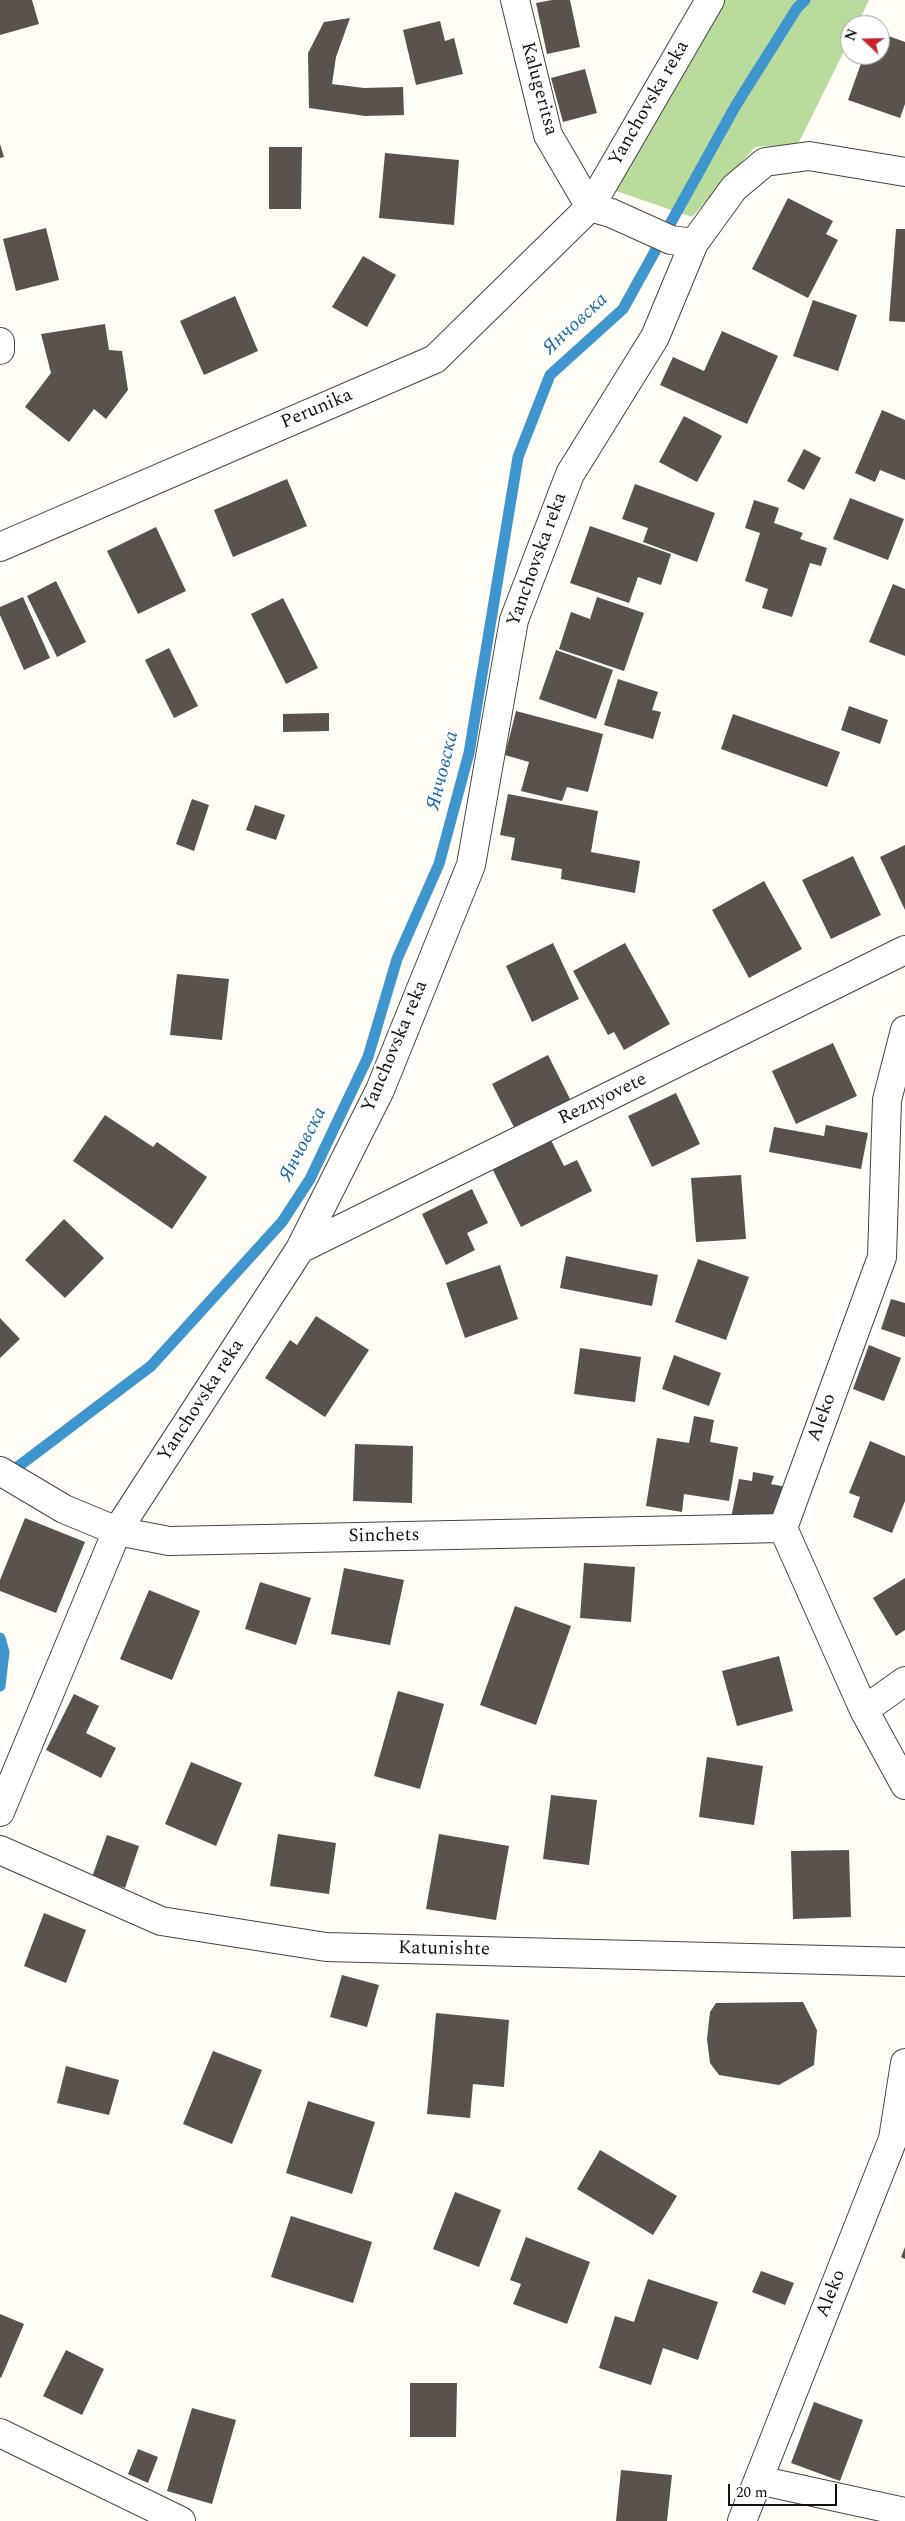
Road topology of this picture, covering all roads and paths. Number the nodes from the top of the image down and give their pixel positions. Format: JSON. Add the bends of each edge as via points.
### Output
{"nodes":[{"id":1,"x":516,"y":0,"type":"edge"},
{"id":2,"x":710,"y":0,"type":"edge"},
{"id":3,"x":905,"y":172,"type":"edge"},
{"id":4,"x":600,"y":210,"type":"junction"},
{"id":5,"x":683,"y":241,"type":"junction"},
{"id":6,"x":0,"y":342,"type":"edge"},
{"id":7,"x":0,"y":350,"type":"edge"},
{"id":8,"x":0,"y":547,"type":"edge"},
{"id":9,"x":905,"y":950,"type":"edge"},
{"id":10,"x":905,"y":1030,"type":"edge"},
{"id":11,"x":300,"y":1249,"type":"junction"},
{"id":12,"x":0,"y":1471,"type":"edge"},
{"id":13,"x":783,"y":1528,"type":"junction"},
{"id":14,"x":117,"y":1531,"type":"junction"},
{"id":15,"x":905,"y":1680,"type":"edge"},
{"id":16,"x":864,"y":1710,"type":"junction"},
{"id":17,"x":905,"y":1785,"type":"edge"},
{"id":18,"x":0,"y":1812,"type":"edge"},
{"id":19,"x":0,"y":1850,"type":"edge"},
{"id":20,"x":905,"y":1962,"type":"edge"},
{"id":21,"x":905,"y":2063,"type":"edge"},
{"id":22,"x":0,"y":2433,"type":"edge"},
{"id":23,"x":758,"y":2480,"type":"junction"},
{"id":24,"x":905,"y":2512,"type":"edge"},
{"id":25,"x":181,"y":2521,"type":"edge"},
{"id":26,"x":742,"y":2521,"type":"edge"}],
"edges":[{"from":1,"to":4,"type":"street","name":"Kalugeritsa","via":[[548,135]]},
{"from":2,"to":4,"type":"street","name":"Yanchovska reka"},
{"from":3,"to":5,"type":"street","via":[[809,156],[766,162],[734,188]]},
{"from":4,"to":5,"type":"street"},
{"from":4,"to":8,"type":"street","name":"Perunika","via":[[435,359]]},
{"from":5,"to":11,"type":"street","name":"Yanchovska reka","via":[[655,337],[570,474],[514,620],[472,866],[380,1090]]},
{"from":6,"to":7,"type":"street"},
{"from":9,"to":11,"type":"street","name":"Reznyovete"},
{"from":10,"to":13,"type":"street","name":"Aleko","via":[[887,1100],[882,1257]]},
{"from":11,"to":14,"type":"street","name":"Yanchovska reka"},
{"from":12,"to":14,"type":"street","name":"Sinchets","via":[[64,1509]]},
{"from":13,"to":14,"type":"street","name":"Sinchets","via":[[169,1542]]},
{"from":13,"to":16,"type":"street"},
{"from":14,"to":18,"type":"street","name":"Yanchovska reka"},
{"from":15,"to":16,"type":"street"},
{"from":16,"to":17,"type":"street"},
{"from":19,"to":20,"type":"street","name":"Katunishte","via":[[161,1921],[326,1947]]},
{"from":21,"to":23,"type":"street","name":"Aleko","via":[[893,2139]]},
{"from":22,"to":25,"type":"street"},
{"from":23,"to":24,"type":"street"},
{"from":23,"to":26,"type":"street","name":"Aleko"}]}
